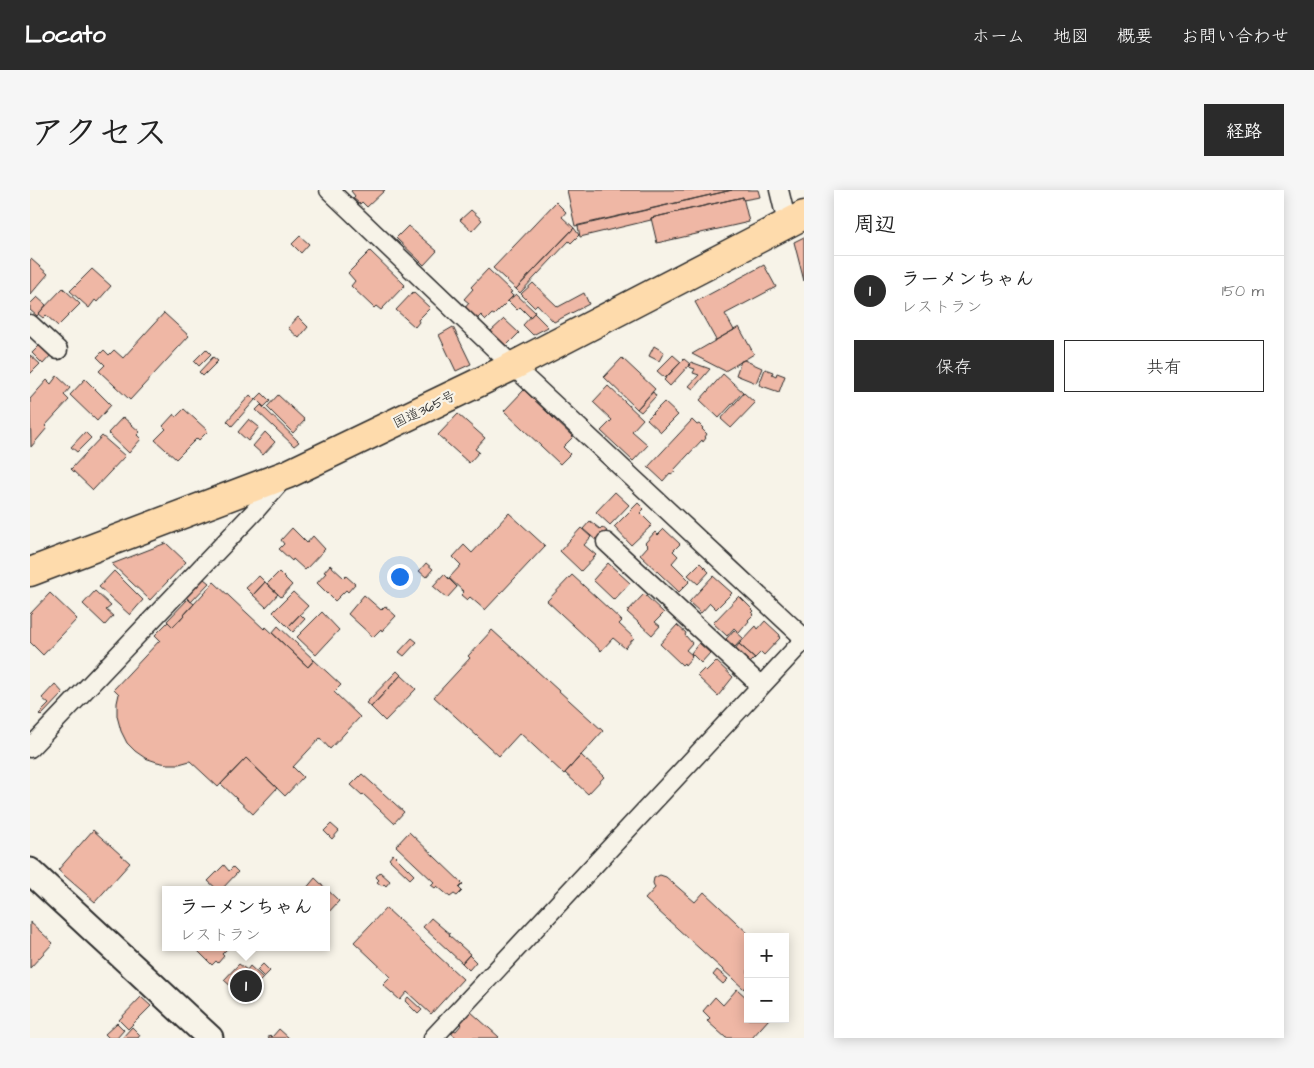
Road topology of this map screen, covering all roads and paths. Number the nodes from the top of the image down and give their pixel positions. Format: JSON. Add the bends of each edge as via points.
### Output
{"nodes":[{"id":1,"x":329,"y":190,"type":"edge"},
{"id":2,"x":779,"y":190,"type":"edge"},
{"id":3,"x":796,"y":219,"type":"edge"},
{"id":4,"x":30,"y":324,"type":"edge"},
{"id":5,"x":58,"y":350,"type":"dead end"},
{"id":6,"x":513,"y":366,"type":"junction"},
{"id":7,"x":288,"y":474,"type":"junction"},
{"id":8,"x":606,"y":542,"type":"dead end"},
{"id":9,"x":30,"y":572,"type":"edge"},
{"id":10,"x":804,"y":639,"type":"edge"},
{"id":11,"x":761,"y":686,"type":"junction"},
{"id":12,"x":30,"y":748,"type":"edge"},
{"id":13,"x":30,"y":871,"type":"edge"},
{"id":14,"x":210,"y":1038,"type":"edge"},
{"id":15,"x":433,"y":1038,"type":"edge"}],
"edges":[{"from":1,"to":6,"type":"street"},
{"from":2,"to":3,"type":"street"},
{"from":3,"to":6,"type":"highway","name":"国道365号"},
{"from":4,"to":5,"type":"street"},
{"from":6,"to":7,"type":"highway","name":"国道365号"},
{"from":6,"to":10,"type":"street"},
{"from":7,"to":9,"type":"highway","name":"国道365号"},
{"from":7,"to":12,"type":"street"},
{"from":8,"to":11,"type":"street"},
{"from":10,"to":11,"type":"street"},
{"from":11,"to":15,"type":"street"},
{"from":13,"to":14,"type":"street"}]}
